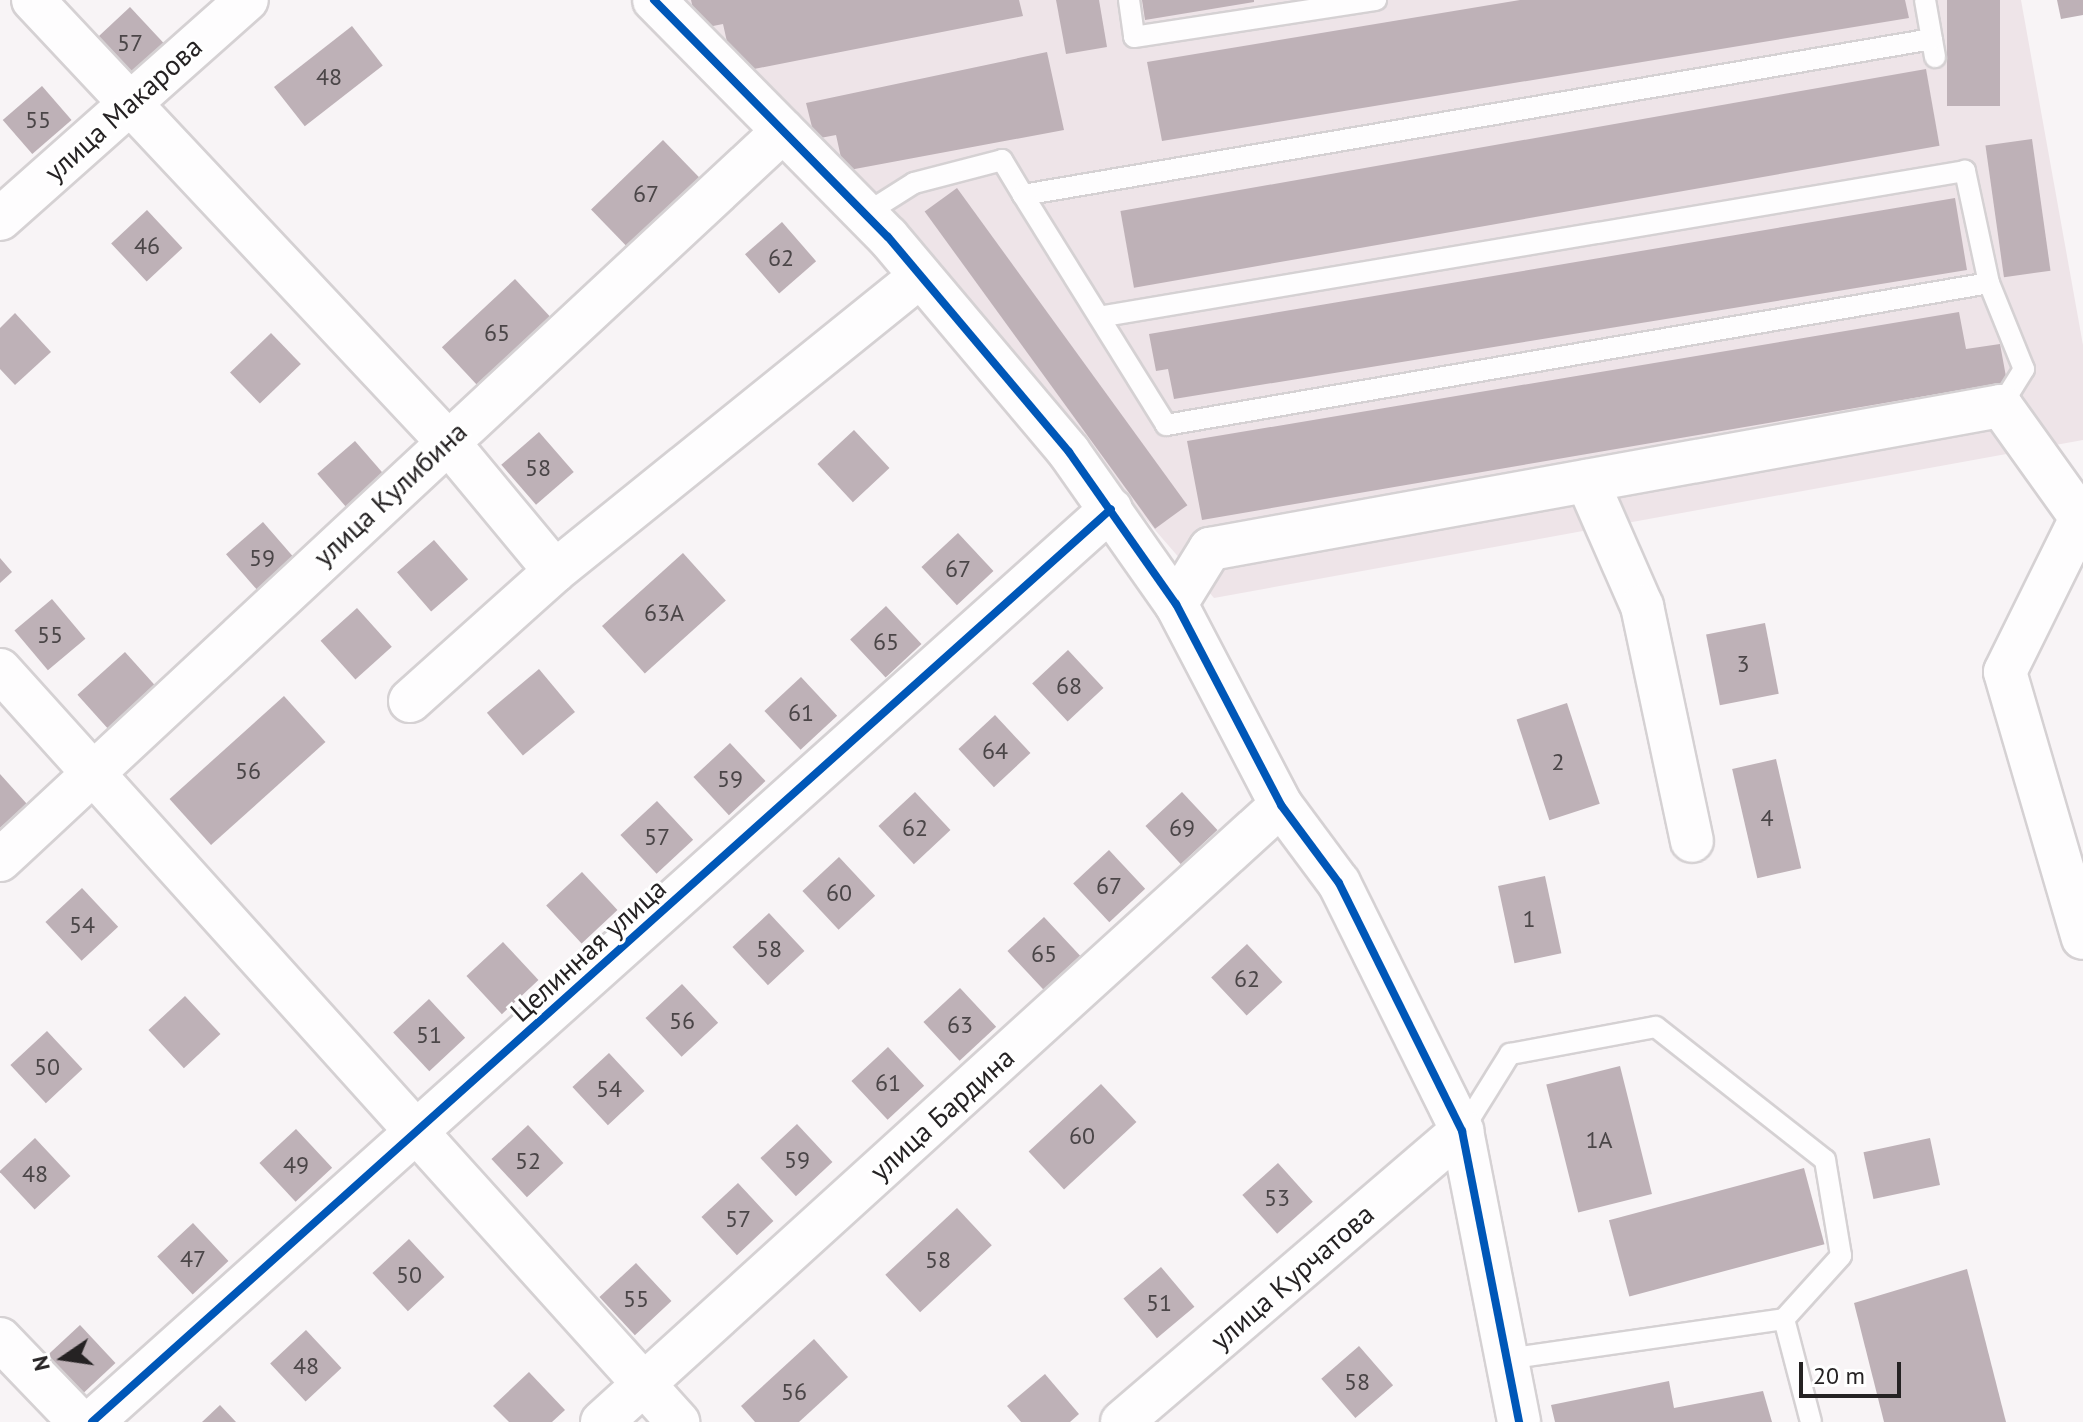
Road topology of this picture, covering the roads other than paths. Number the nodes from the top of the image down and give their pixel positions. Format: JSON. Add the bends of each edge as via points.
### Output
{"nodes":[{"id":1,"x":33,"y":0,"type":"edge"},
{"id":2,"x":247,"y":0,"type":"edge"},
{"id":3,"x":654,"y":0,"type":"edge"},
{"id":4,"x":1129,"y":0,"type":"edge"},
{"id":5,"x":1376,"y":0,"type":"edge"},
{"id":6,"x":1925,"y":0,"type":"edge"},
{"id":7,"x":129,"y":102,"type":"junction"},
{"id":8,"x":783,"y":131,"type":"junction"},
{"id":9,"x":1023,"y":195,"type":"junction"},
{"id":10,"x":865,"y":214,"type":"junction"},
{"id":11,"x":0,"y":219,"type":"edge"},
{"id":12,"x":920,"y":276,"type":"junction"},
{"id":13,"x":1989,"y":283,"type":"junction"},
{"id":14,"x":1099,"y":317,"type":"junction"},
{"id":15,"x":2001,"y":406,"type":"junction"},
{"id":16,"x":447,"y":441,"type":"junction"},
{"id":17,"x":1587,"y":481,"type":"junction"},
{"id":18,"x":1111,"y":509,"type":"junction"},
{"id":19,"x":2081,"y":515,"type":"edge"},
{"id":20,"x":555,"y":571,"type":"junction"},
{"id":21,"x":1176,"y":604,"type":"junction"},
{"id":22,"x":0,"y":670,"type":"edge"},
{"id":23,"x":410,"y":701,"type":"dead end"},
{"id":24,"x":90,"y":770,"type":"junction"},
{"id":25,"x":1281,"y":805,"type":"junction"},
{"id":26,"x":1692,"y":841,"type":"dead end"},
{"id":27,"x":0,"y":860,"type":"edge"},
{"id":28,"x":2083,"y":938,"type":"edge"},
{"id":29,"x":1462,"y":1131,"type":"junction"},
{"id":30,"x":417,"y":1133,"type":"junction"},
{"id":31,"x":1784,"y":1319,"type":"junction"},
{"id":32,"x":0,"y":1339,"type":"edge"},
{"id":33,"x":1507,"y":1359,"type":"junction"},
{"id":34,"x":645,"y":1384,"type":"junction"},
{"id":35,"x":80,"y":1422,"type":"edge"},
{"id":36,"x":92,"y":1422,"type":"edge"},
{"id":37,"x":602,"y":1422,"type":"edge"},
{"id":38,"x":678,"y":1422,"type":"edge"},
{"id":39,"x":1122,"y":1422,"type":"edge"},
{"id":40,"x":1519,"y":1422,"type":"edge"},
{"id":41,"x":1811,"y":1422,"type":"edge"}],
"edges":[{"from":1,"to":7,"type":"street"},
{"from":2,"to":7,"type":"street","name":"улица Макарова"},
{"from":3,"to":8,"type":"street"},
{"from":4,"to":5,"type":"lane","via":[[1134,37]]},
{"from":6,"to":9,"type":"lane","via":[[1933,48]]},
{"from":7,"to":11,"type":"street","name":"улица Макарова"},
{"from":7,"to":16,"type":"street"},
{"from":8,"to":10,"type":"street"},
{"from":8,"to":16,"type":"street","name":"улица Кулибина"},
{"from":9,"to":10,"type":"lane","via":[[1002,160],[914,183]]},
{"from":9,"to":14,"type":"lane"},
{"from":10,"to":12,"type":"street"},
{"from":12,"to":18,"type":"street"},
{"from":12,"to":20,"type":"street"},
{"from":13,"to":14,"type":"lane","via":[[1166,425]]},
{"from":13,"to":14,"type":"lane","via":[[1965,171]]},
{"from":13,"to":15,"type":"lane","via":[[2024,369]]},
{"from":15,"to":17,"type":"street"},
{"from":15,"to":19,"type":"street"},
{"from":16,"to":20,"type":"street"},
{"from":16,"to":24,"type":"street","name":"улица Кулибина"},
{"from":17,"to":21,"type":"street","via":[[1210,549]]},
{"from":17,"to":26,"type":"street","via":[[1642,606]]},
{"from":18,"to":21,"type":"street"},
{"from":18,"to":30,"type":"street","name":"Целинная улица"},
{"from":19,"to":28,"type":"street","via":[[2005,672]]},
{"from":20,"to":23,"type":"street"},
{"from":21,"to":25,"type":"street"},
{"from":22,"to":24,"type":"street"},
{"from":24,"to":27,"type":"street","name":"улица Кулибина"},
{"from":24,"to":30,"type":"street"},
{"from":25,"to":29,"type":"street","via":[[1339,883]]},
{"from":25,"to":34,"type":"street","name":"улица Бардина"},
{"from":29,"to":31,"type":"lane","via":[[1510,1054],[1656,1027],[1825,1160],[1841,1256]]},
{"from":29,"to":33,"type":"street"},
{"from":29,"to":39,"type":"street","name":"улица Курчатова"},
{"from":30,"to":34,"type":"street"},
{"from":30,"to":36,"type":"street","name":"Целинная улица"},
{"from":31,"to":33,"type":"lane"},
{"from":31,"to":41,"type":"lane"},
{"from":32,"to":35,"type":"street"},
{"from":33,"to":40,"type":"street"},
{"from":34,"to":37,"type":"street","name":"улица Бардина"},
{"from":34,"to":38,"type":"street"}]}
